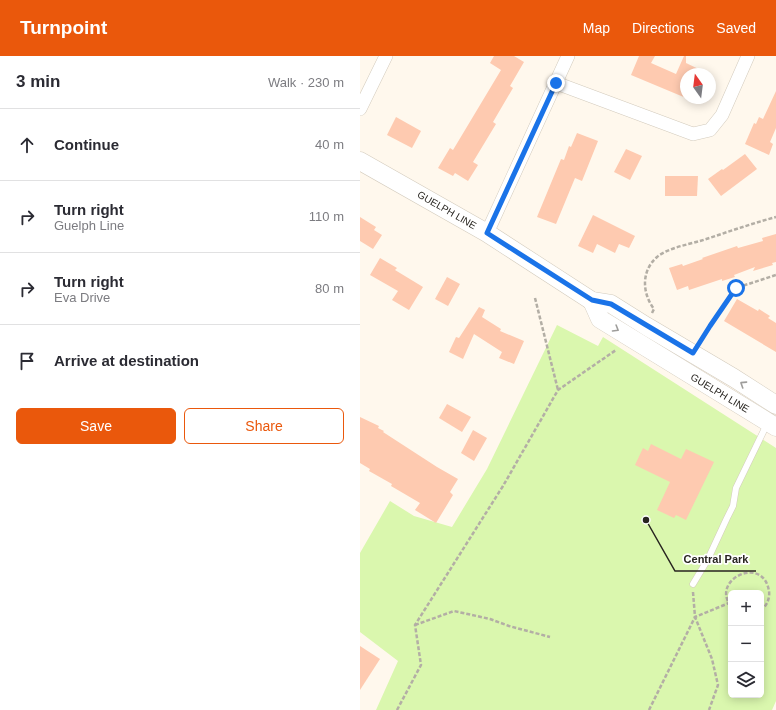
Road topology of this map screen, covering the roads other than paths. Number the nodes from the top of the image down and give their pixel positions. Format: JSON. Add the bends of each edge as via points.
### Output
{"nodes":[{"id":1,"x":386,"y":56,"type":"edge"},
{"id":2,"x":568,"y":56,"type":"edge"},
{"id":3,"x":748,"y":56,"type":"edge"},
{"id":4,"x":556,"y":83,"type":"junction"},
{"id":5,"x":360,"y":109,"type":"edge"},
{"id":6,"x":360,"y":161,"type":"edge"},
{"id":7,"x":487,"y":233,"type":"junction"},
{"id":8,"x":592,"y":300,"type":"junction"},
{"id":9,"x":773,"y":414,"type":"edge"},
{"id":10,"x":693,"y":584,"type":"road end"}],
"edges":[{"from":1,"to":5,"type":"street"},
{"from":2,"to":4,"type":"street"},
{"from":3,"to":4,"type":"street","via":[[722,115],[710,130],[693,134]]},
{"from":4,"to":7,"type":"street"},
{"from":6,"to":7,"type":"main road","name":"GUELPH LINE"},
{"from":7,"to":8,"type":"main road","name":"GUELPH LINE"},
{"from":9,"to":8,"type":"main road","name":"GUELPH LINE","one_way":true,"via":[[734,378],[611,304]]},
{"from":8,"to":9,"type":"main road","name":"GUELPH LINE","one_way":true,"via":[[600,319]]},
{"from":9,"to":10,"type":"lane","via":[[736,488],[733,506]]}]}
